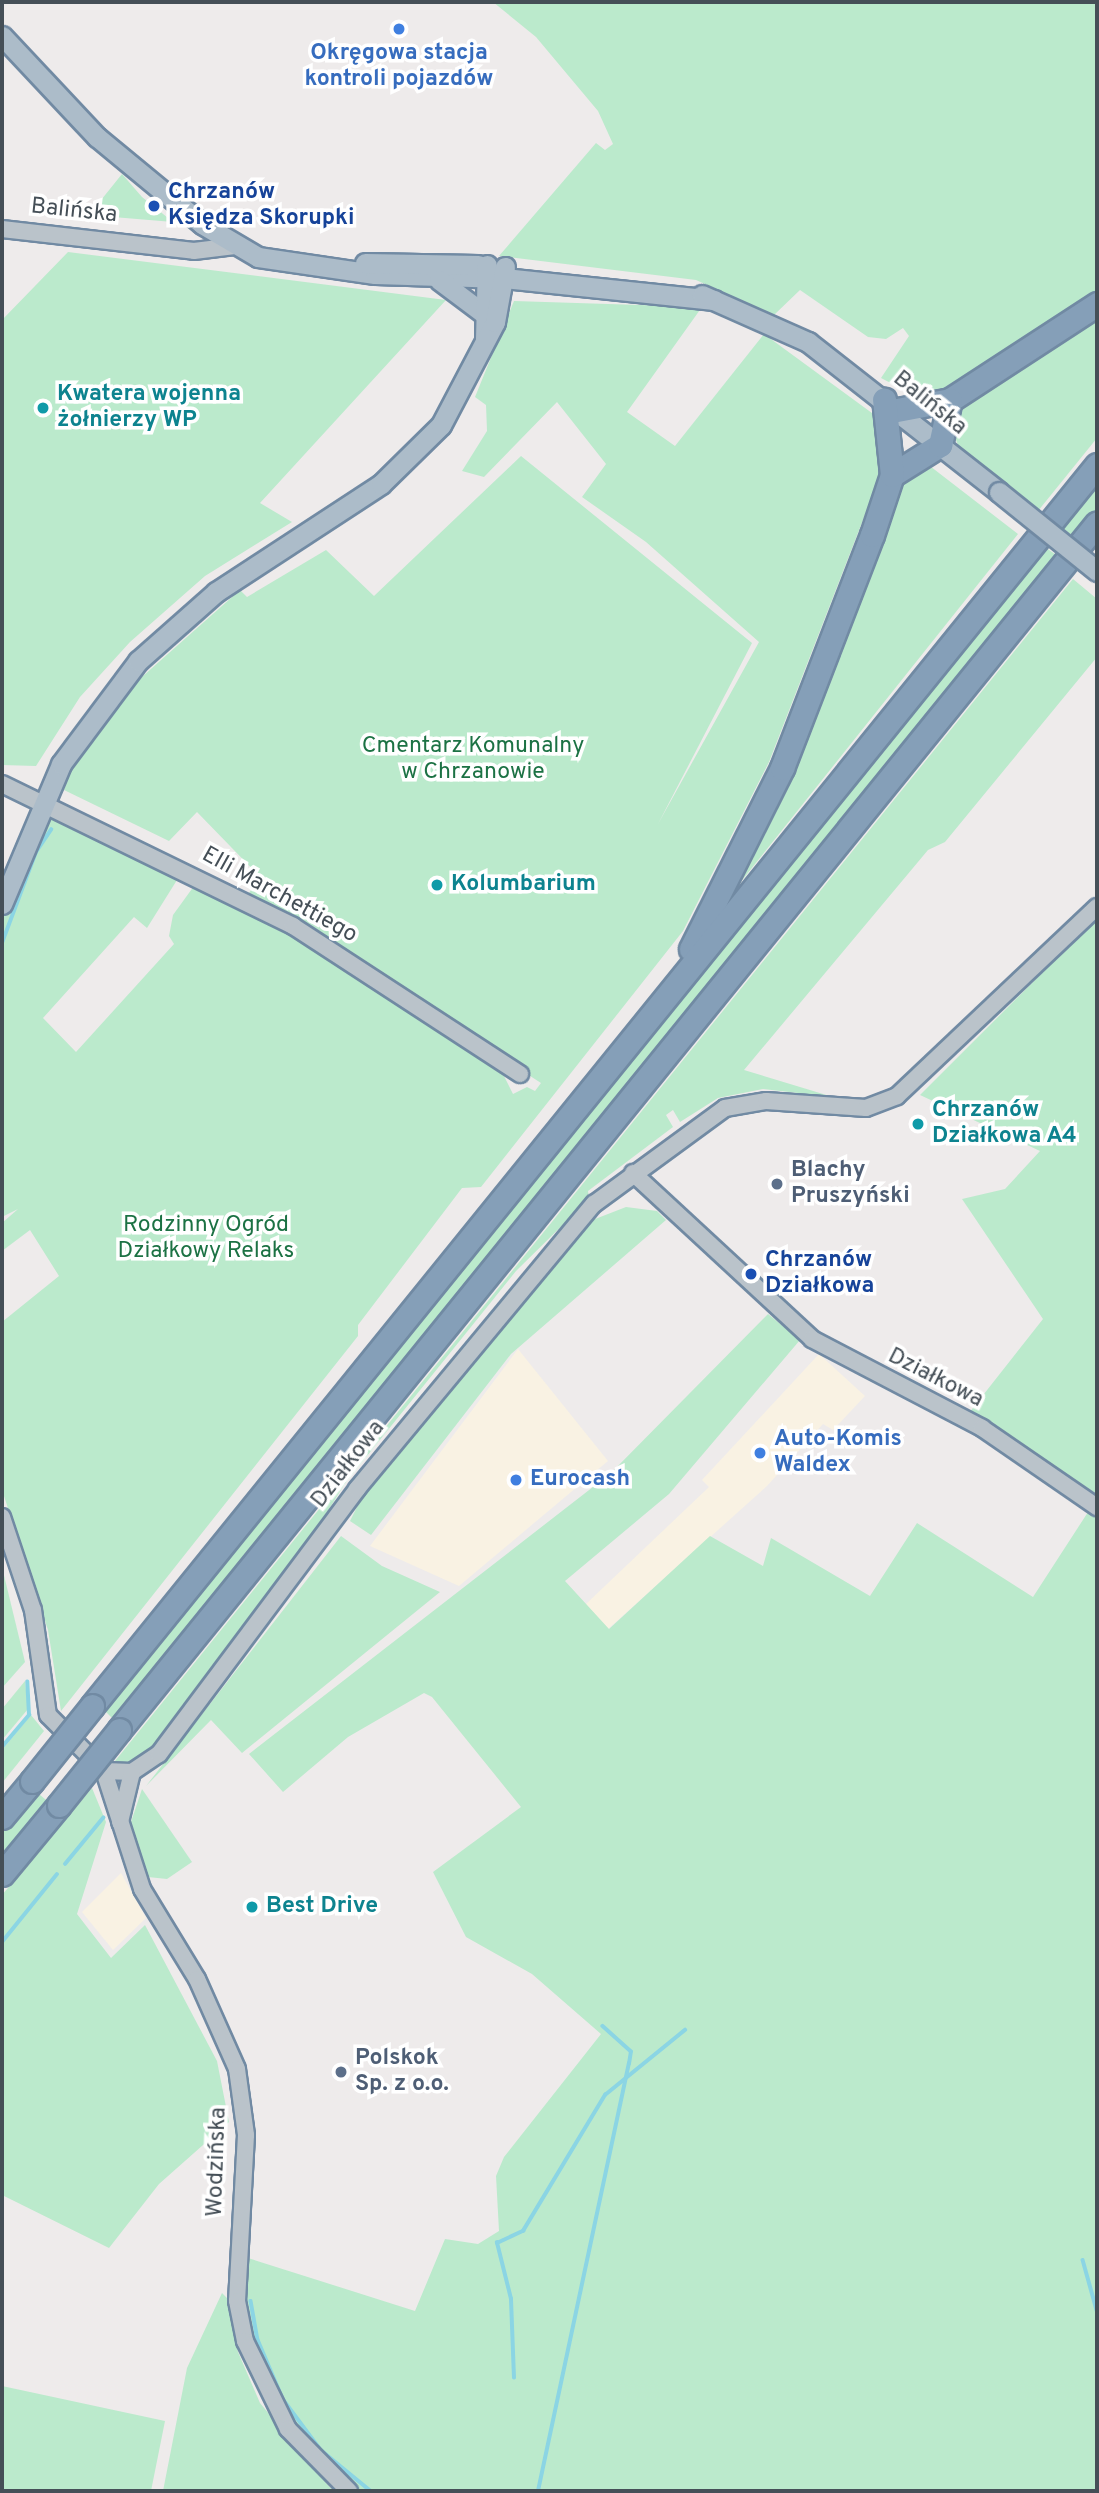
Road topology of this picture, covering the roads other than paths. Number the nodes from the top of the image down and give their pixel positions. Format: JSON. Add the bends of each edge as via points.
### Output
{"nodes":[{"id":1,"x":2,"y":36,"type":"edge"},
{"id":2,"x":197,"y":220,"type":"junction"},
{"id":3,"x":2,"y":229,"type":"edge"},
{"id":4,"x":233,"y":246,"type":"junction"},
{"id":5,"x":184,"y":249,"type":"junction"},
{"id":6,"x":347,"y":265,"type":"junction"},
{"id":7,"x":425,"y":276,"type":"junction"},
{"id":8,"x":493,"y":276,"type":"junction"},
{"id":9,"x":1097,"y":304,"type":"edge"},
{"id":10,"x":483,"y":313,"type":"junction"},
{"id":11,"x":485,"y":340,"type":"junction"},
{"id":12,"x":950,"y":400,"type":"junction"},
{"id":13,"x":891,"y":405,"type":"junction"},
{"id":14,"x":940,"y":445,"type":"junction"},
{"id":15,"x":1097,"y":465,"type":"edge"},
{"id":16,"x":892,"y":475,"type":"junction"},
{"id":17,"x":1097,"y":523,"type":"edge"},
{"id":18,"x":1097,"y":571,"type":"edge"},
{"id":19,"x":2,"y":784,"type":"edge"},
{"id":20,"x":41,"y":803,"type":"junction"},
{"id":21,"x":2,"y":904,"type":"edge"},
{"id":22,"x":1097,"y":907,"type":"edge"},
{"id":23,"x":654,"y":1012,"type":"junction"},
{"id":24,"x":520,"y":1074,"type":"dead end"},
{"id":25,"x":633,"y":1173,"type":"junction"},
{"id":26,"x":1097,"y":1507,"type":"edge"},
{"id":27,"x":2,"y":1517,"type":"edge"},
{"id":28,"x":104,"y":1771,"type":"junction"},
{"id":29,"x":132,"y":1772,"type":"junction"},
{"id":30,"x":2,"y":1817,"type":"edge"},
{"id":31,"x":120,"y":1828,"type":"junction"},
{"id":32,"x":2,"y":1874,"type":"edge"},
{"id":33,"x":349,"y":2491,"type":"edge"}],
"edges":[{"from":1,"to":2,"type":"main road","via":[[64,106]]},
{"from":2,"to":4,"type":"main road"},
{"from":2,"to":5,"type":"street","via":[[200,237]]},
{"from":3,"to":5,"type":"street","name":"Balińska"},
{"from":4,"to":5,"type":"street","name":"Balińska"},
{"from":4,"to":6,"type":"main road","name":"Balińska","via":[[269,260]]},
{"from":6,"to":7,"type":"main road","name":"Balińska"},
{"from":6,"to":8,"type":"main road","name":"Balińska"},
{"from":7,"to":8,"type":"main road","name":"Balińska"},
{"from":7,"to":10,"type":"main road","via":[[456,287]]},
{"from":8,"to":10,"type":"main road"},
{"from":8,"to":11,"type":"main road"},
{"from":8,"to":13,"type":"main road","name":"Balińska","via":[[714,300],[808,342]]},
{"from":9,"to":12,"type":"highway"},
{"from":10,"to":11,"type":"main road"},
{"from":11,"to":20,"type":"main road","via":[[455,405],[416,454],[173,627],[96,711]]},
{"from":12,"to":13,"type":"highway"},
{"from":12,"to":14,"type":"highway"},
{"from":13,"to":14,"type":"main road","name":"Balińska"},
{"from":13,"to":16,"type":"highway"},
{"from":14,"to":16,"type":"highway"},
{"from":14,"to":18,"type":"main road","name":"Balińska","bridge":true},
{"from":15,"to":23,"type":"highway"},
{"from":16,"to":23,"type":"highway","via":[[782,768],[721,896]]},
{"from":17,"to":32,"type":"highway","bridge":true},
{"from":19,"to":20,"type":"street","name":"Elli Marchettiego"},
{"from":20,"to":21,"type":"main road"},
{"from":20,"to":24,"type":"street","name":"Elli Marchettiego","via":[[282,920]]},
{"from":22,"to":25,"type":"street","name":"Działkowa","via":[[897,1096],[866,1108],[766,1101],[725,1108]]},
{"from":23,"to":30,"type":"highway","bridge":true},
{"from":25,"to":26,"type":"street","name":"Działkowa","via":[[812,1339],[982,1428]]},
{"from":25,"to":29,"type":"street","name":"Działkowa","via":[[582,1216],[536,1269],[334,1519],[159,1754]]},
{"from":27,"to":28,"type":"street","name":"Wodzińska","via":[[33,1610],[48,1716]]},
{"from":28,"to":29,"type":"street"},
{"from":28,"to":31,"type":"street","name":"Wodzińska"},
{"from":29,"to":31,"type":"street"},
{"from":31,"to":33,"type":"street","name":"Wodzińska","via":[[142,1889],[197,1979],[240,2079],[246,2135],[236,2253],[245,2341],[288,2429]]}]}
